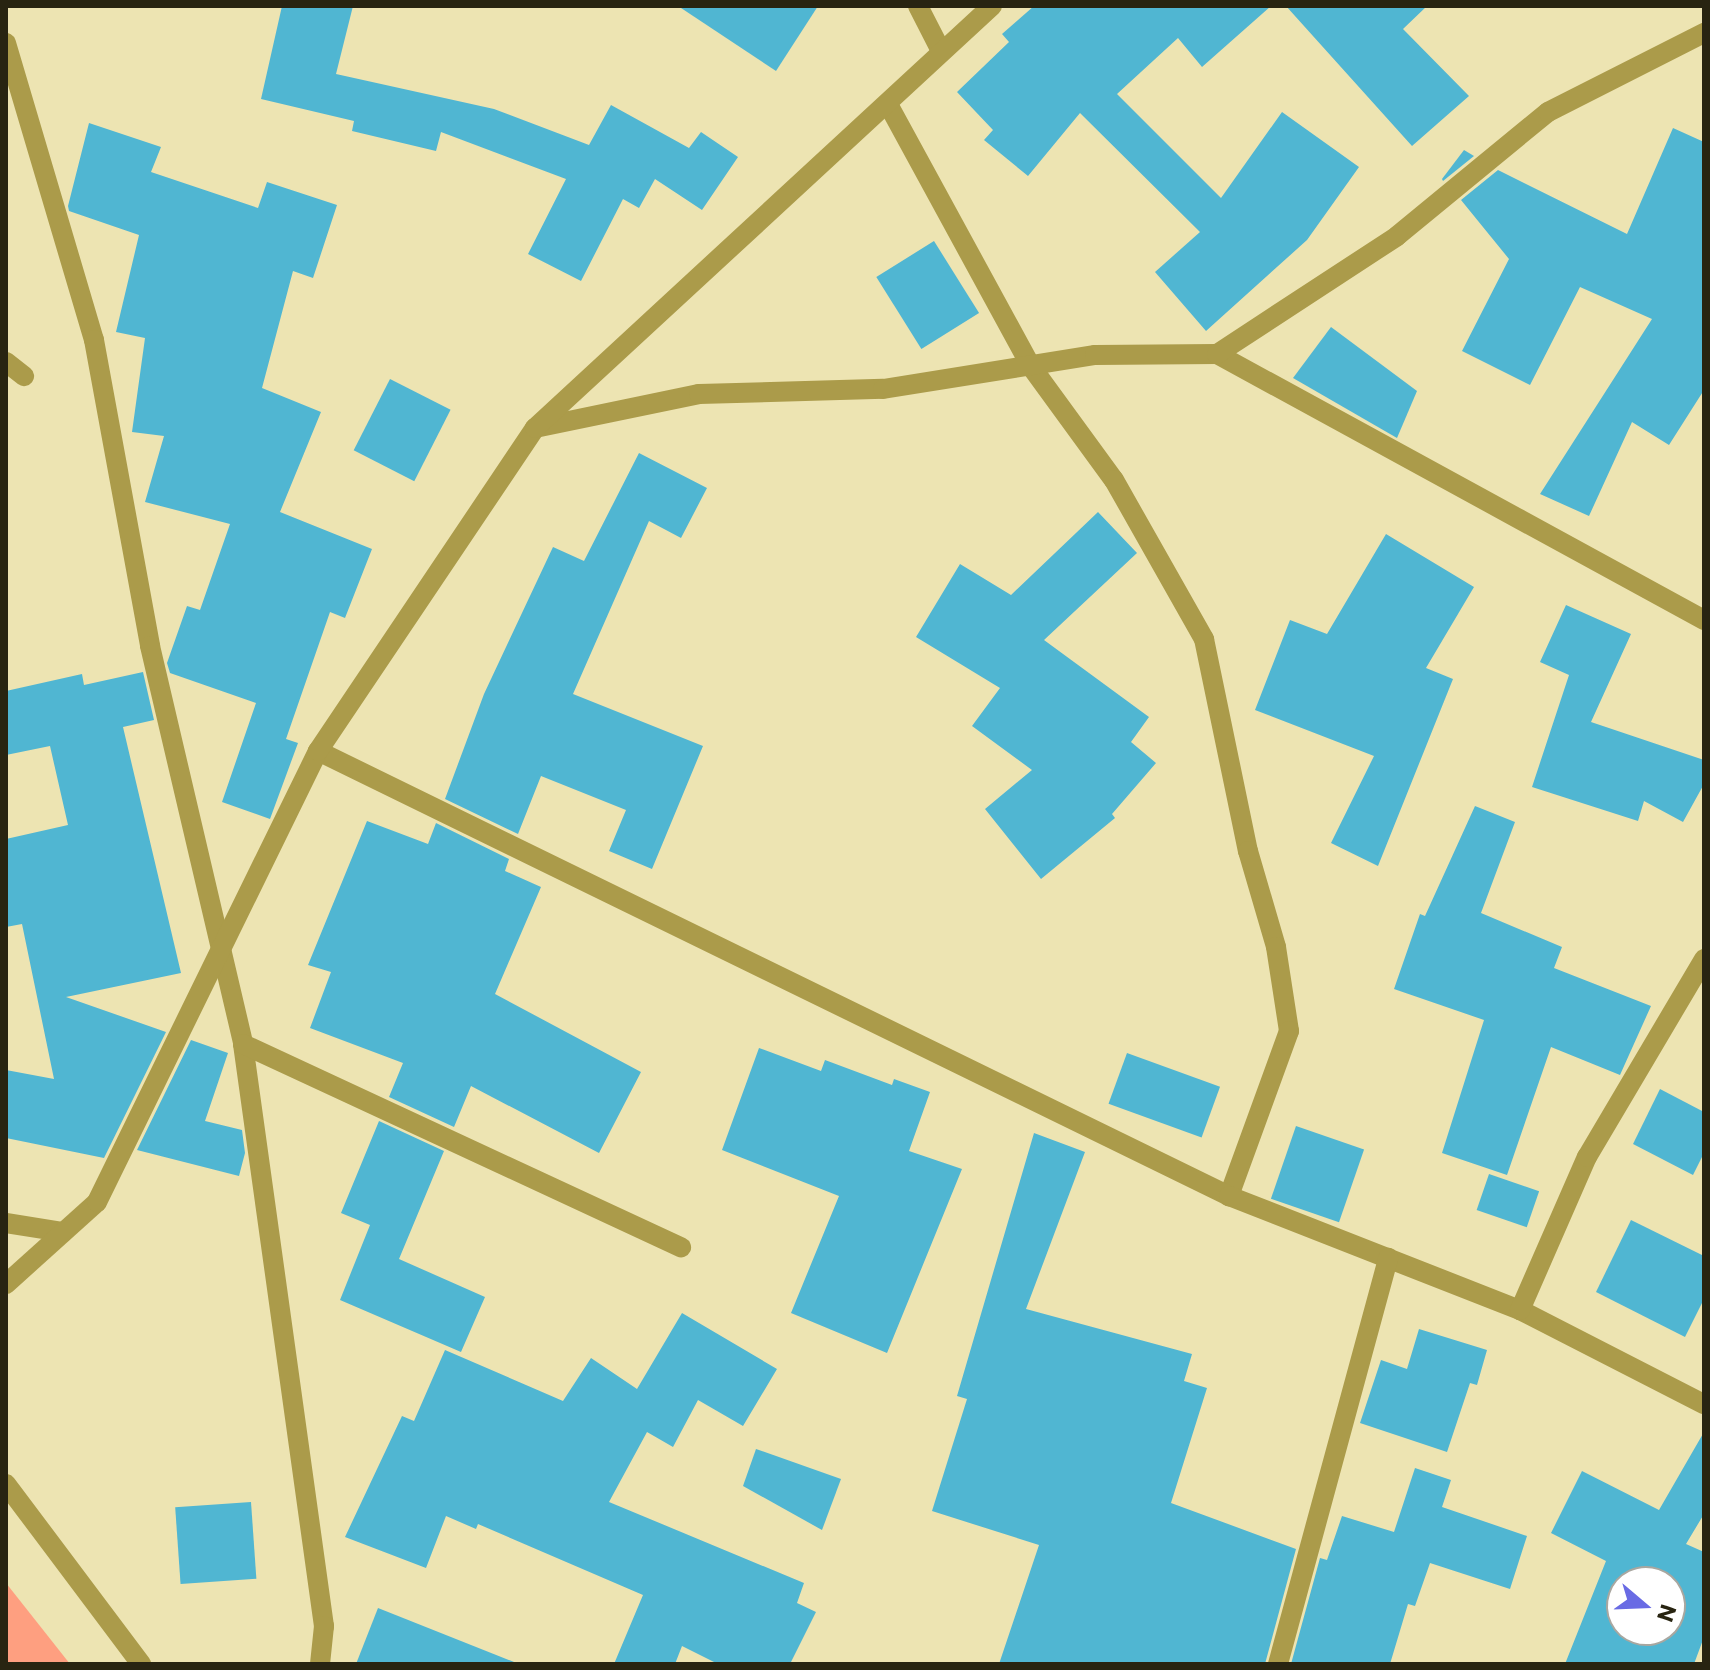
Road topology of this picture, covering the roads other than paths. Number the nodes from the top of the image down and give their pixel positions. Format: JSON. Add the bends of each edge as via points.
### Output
{"nodes":[{"id":1,"x":918,"y":6,"type":"edge"},
{"id":2,"x":992,"y":6,"type":"edge"},
{"id":3,"x":1704,"y":33,"type":"edge"},
{"id":4,"x":6,"y":43,"type":"edge"},
{"id":5,"x":941,"y":51,"type":"junction"},
{"id":6,"x":889,"y":106,"type":"junction"},
{"id":7,"x":1217,"y":354,"type":"junction"},
{"id":8,"x":6,"y":362,"type":"edge"},
{"id":9,"x":1030,"y":365,"type":"junction"},
{"id":10,"x":24,"y":376,"type":"dead end"},
{"id":11,"x":535,"y":428,"type":"junction"},
{"id":12,"x":1704,"y":620,"type":"edge"},
{"id":13,"x":318,"y":751,"type":"junction"},
{"id":14,"x":221,"y":950,"type":"junction"},
{"id":15,"x":1704,"y":959,"type":"edge"},
{"id":16,"x":243,"y":1044,"type":"junction"},
{"id":17,"x":1229,"y":1196,"type":"junction"},
{"id":18,"x":6,"y":1223,"type":"edge"},
{"id":19,"x":63,"y":1232,"type":"junction"},
{"id":20,"x":681,"y":1247,"type":"dead end"},
{"id":21,"x":1388,"y":1258,"type":"junction"},
{"id":22,"x":6,"y":1284,"type":"edge"},
{"id":23,"x":1520,"y":1310,"type":"junction"},
{"id":24,"x":1704,"y":1404,"type":"edge"},
{"id":25,"x":6,"y":1484,"type":"edge"},
{"id":26,"x":141,"y":1664,"type":"edge"},
{"id":27,"x":320,"y":1664,"type":"edge"},
{"id":28,"x":1278,"y":1664,"type":"edge"}],
"edges":[{"from":1,"to":5,"type":"street"},
{"from":2,"to":5,"type":"street"},
{"from":3,"to":7,"type":"street","via":[[1548,112],[1397,236]]},
{"from":4,"to":14,"type":"street","via":[[94,340],[150,646]]},
{"from":5,"to":6,"type":"street"},
{"from":6,"to":9,"type":"street"},
{"from":6,"to":11,"type":"street"},
{"from":7,"to":9,"type":"street","via":[[1095,355]]},
{"from":7,"to":12,"type":"street"},
{"from":8,"to":10,"type":"street"},
{"from":9,"to":11,"type":"street","via":[[883,389],[699,394]]},
{"from":9,"to":17,"type":"street","via":[[1114,480],[1204,639],[1248,851],[1276,947],[1289,1031]]},
{"from":11,"to":13,"type":"street"},
{"from":13,"to":14,"type":"street"},
{"from":13,"to":17,"type":"street"},
{"from":14,"to":16,"type":"street"},
{"from":14,"to":19,"type":"street","via":[[97,1202]]},
{"from":15,"to":23,"type":"street","via":[[1587,1157]]},
{"from":16,"to":20,"type":"street"},
{"from":16,"to":27,"type":"street","via":[[324,1626]]},
{"from":17,"to":21,"type":"street"},
{"from":18,"to":19,"type":"street"},
{"from":19,"to":22,"type":"street"},
{"from":21,"to":23,"type":"street"},
{"from":21,"to":28,"type":"street"},
{"from":23,"to":24,"type":"street"},
{"from":25,"to":26,"type":"street"}]}
